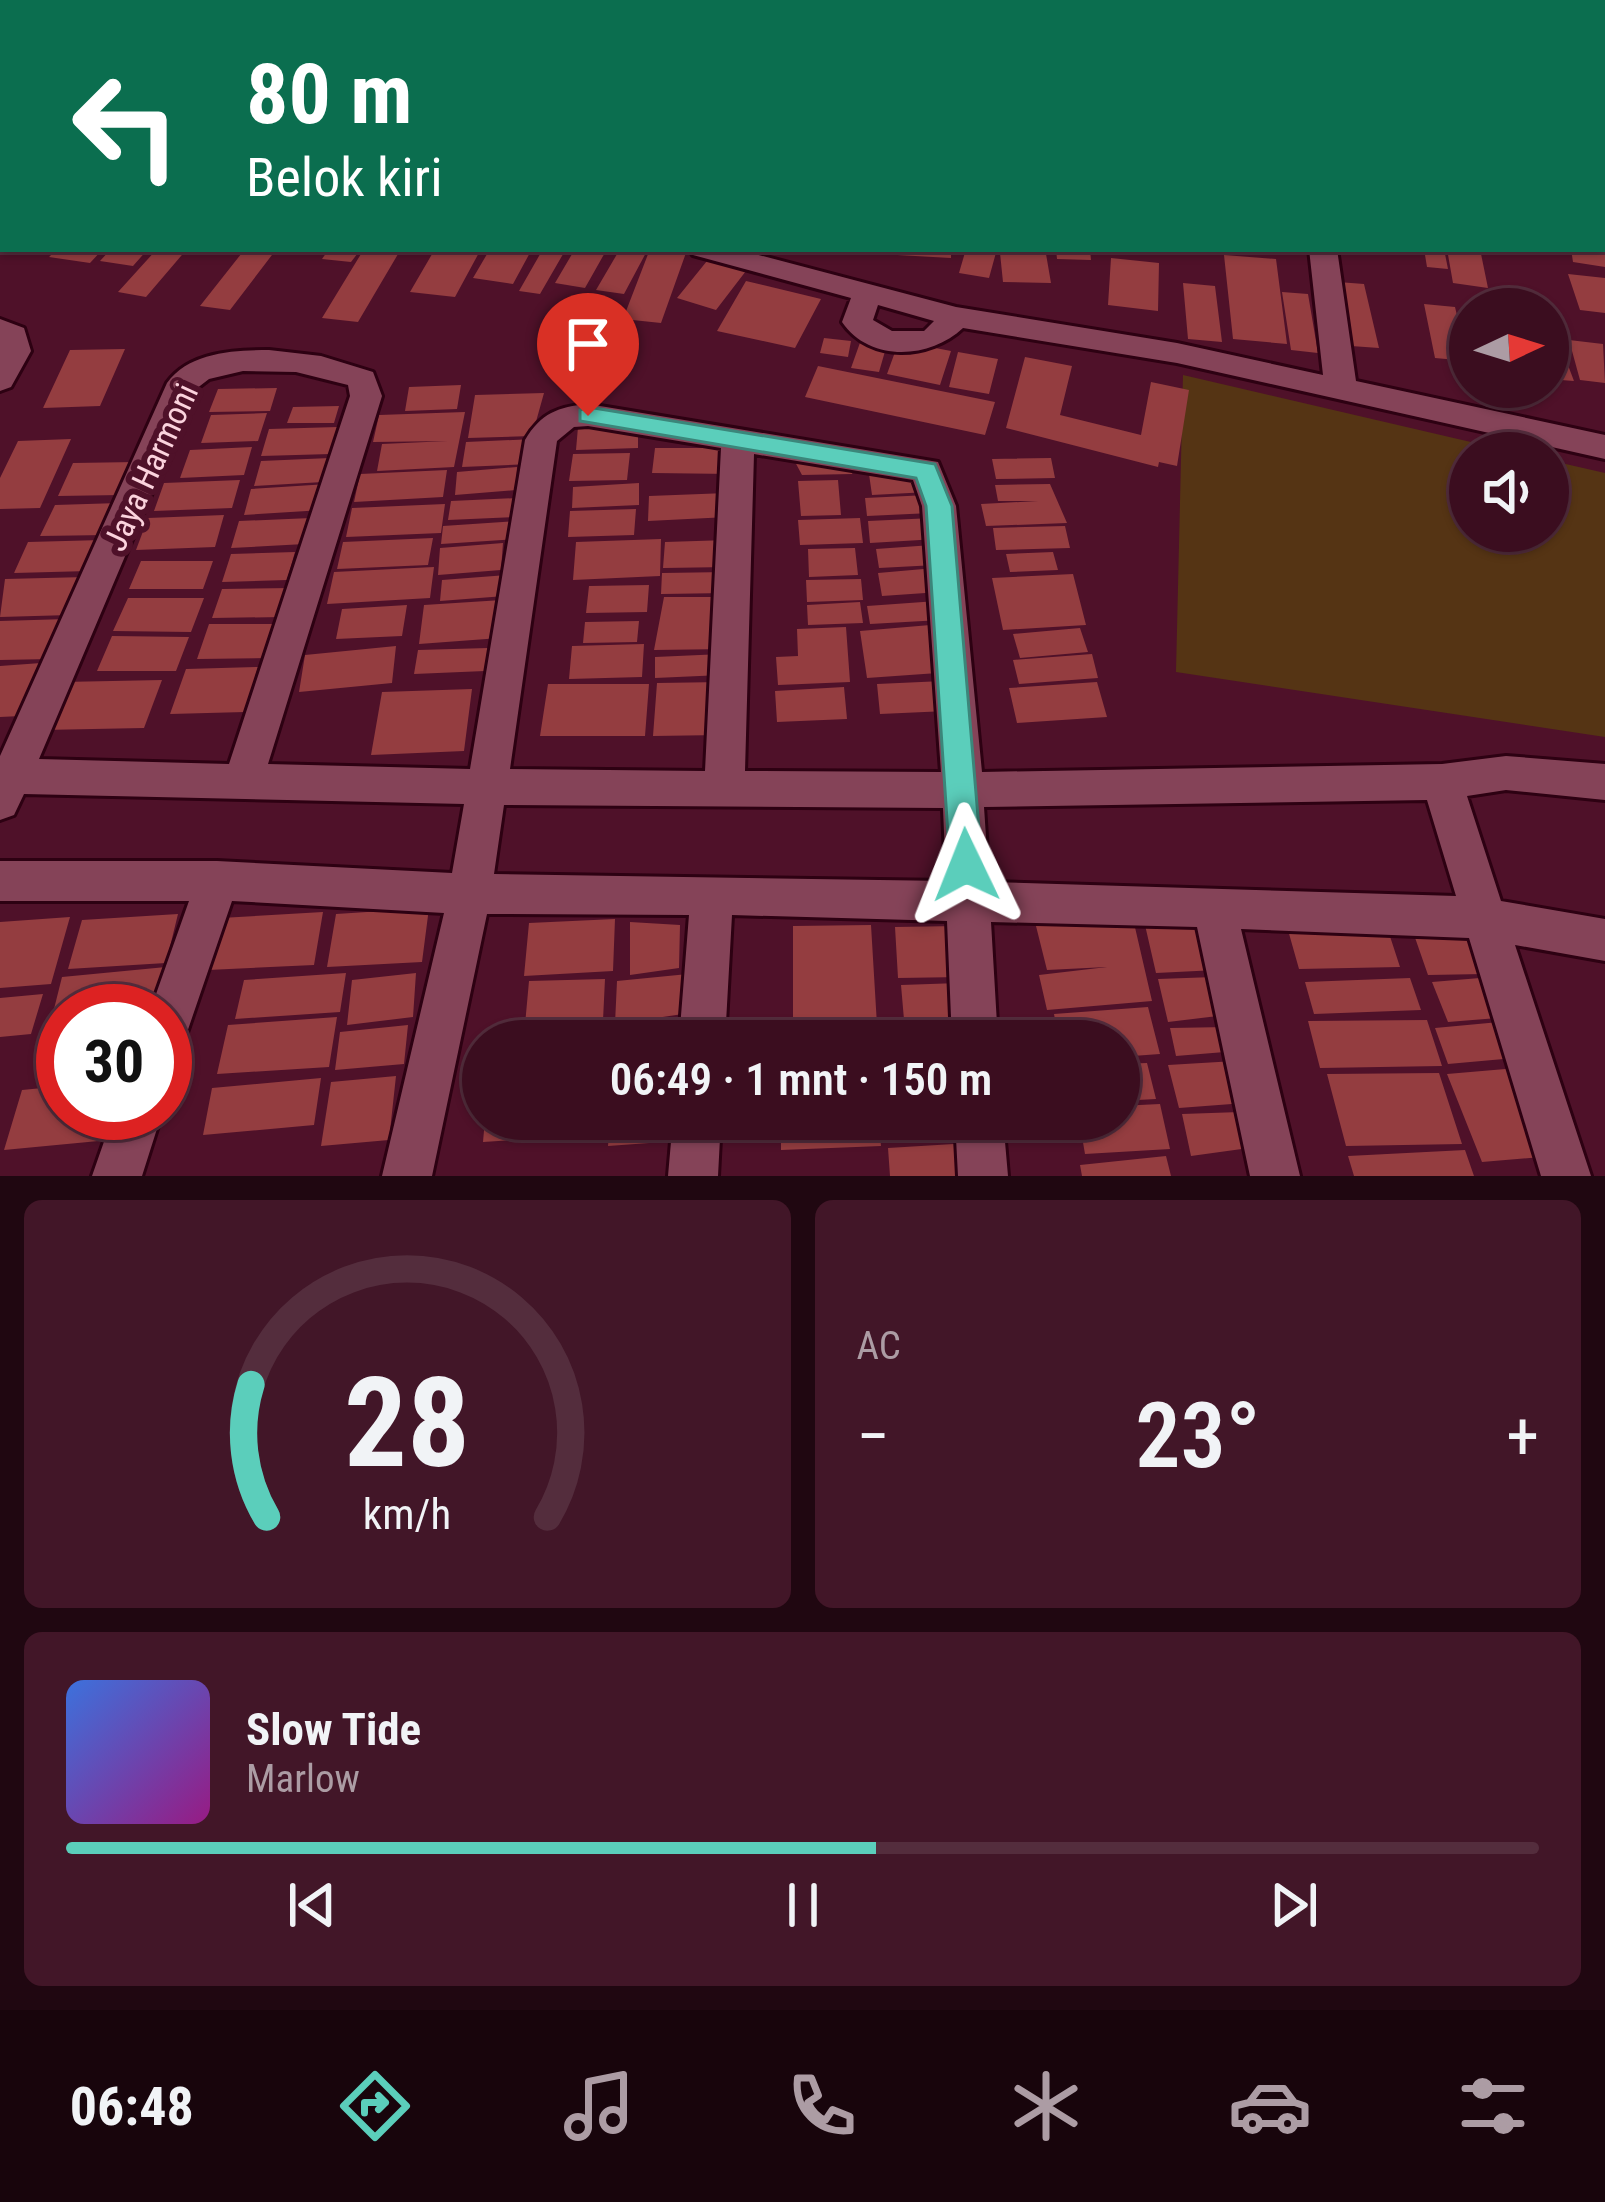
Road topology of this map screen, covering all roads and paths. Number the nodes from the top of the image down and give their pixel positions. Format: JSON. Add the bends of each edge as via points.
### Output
{"nodes":[{"id":1,"x":713,"y":252,"type":"edge"},
{"id":2,"x":1323,"y":252,"type":"edge"},
{"id":3,"x":0,"y":329,"type":"edge"},
{"id":4,"x":0,"y":380,"type":"edge"},
{"id":5,"x":1340,"y":390,"type":"junction"},
{"id":6,"x":738,"y":437,"type":"junction"},
{"id":7,"x":1605,"y":447,"type":"edge"},
{"id":8,"x":243,"y":781,"type":"junction"},
{"id":9,"x":1442,"y":782,"type":"junction"},
{"id":10,"x":1605,"y":782,"type":"edge"},
{"id":11,"x":5,"y":784,"type":"edge"},
{"id":12,"x":489,"y":787,"type":"junction"},
{"id":13,"x":724,"y":788,"type":"junction"},
{"id":14,"x":963,"y":790,"type":"junction"},
{"id":15,"x":0,"y":881,"type":"edge"},
{"id":16,"x":217,"y":881,"type":"junction"},
{"id":17,"x":470,"y":894,"type":"junction"},
{"id":18,"x":712,"y":895,"type":"junction"},
{"id":19,"x":967,"y":902,"type":"junction"},
{"id":20,"x":1214,"y":907,"type":"junction"},
{"id":21,"x":1481,"y":918,"type":"junction"},
{"id":22,"x":1605,"y":940,"type":"edge"},
{"id":23,"x":182,"y":984,"type":"edge"},
{"id":24,"x":703,"y":1020,"type":"edge"},
{"id":25,"x":974,"y":1020,"type":"edge"},
{"id":26,"x":129,"y":1140,"type":"edge"},
{"id":27,"x":696,"y":1140,"type":"edge"},
{"id":28,"x":981,"y":1140,"type":"edge"},
{"id":29,"x":117,"y":1176,"type":"edge"},
{"id":30,"x":407,"y":1176,"type":"edge"},
{"id":31,"x":693,"y":1176,"type":"edge"},
{"id":32,"x":983,"y":1176,"type":"edge"},
{"id":33,"x":1275,"y":1176,"type":"edge"},
{"id":34,"x":1566,"y":1176,"type":"edge"}],
"edges":[{"from":1,"to":5,"type":"street","via":[[956,317]]},
{"from":2,"to":5,"type":"street"},
{"from":3,"to":4,"type":"street","via":[[13,335],[16,351]]},
{"from":5,"to":7,"type":"street"},
{"from":6,"to":12,"type":"street","via":[[588,416],[550,426]]},
{"from":6,"to":13,"type":"street"},
{"from":6,"to":14,"type":"street","via":[[926,470],[939,506]]},
{"from":8,"to":11,"type":"street"},
{"from":8,"to":11,"type":"street","name":"Jaya Harmoni","via":[[366,396],[362,379],[343,370],[233,361],[194,371],[183,383]]},
{"from":8,"to":12,"type":"street"},
{"from":9,"to":10,"type":"street","via":[[1506,773]]},
{"from":9,"to":14,"type":"street"},
{"from":9,"to":21,"type":"street"},
{"from":12,"to":13,"type":"street"},
{"from":12,"to":17,"type":"street"},
{"from":13,"to":14,"type":"street"},
{"from":14,"to":19,"type":"street"},
{"from":15,"to":16,"type":"street"},
{"from":16,"to":17,"type":"street"},
{"from":16,"to":23,"type":"street"},
{"from":17,"to":18,"type":"street"},
{"from":17,"to":30,"type":"street"},
{"from":18,"to":19,"type":"street"},
{"from":18,"to":24,"type":"street"},
{"from":19,"to":20,"type":"street"},
{"from":19,"to":25,"type":"street"},
{"from":20,"to":21,"type":"street"},
{"from":20,"to":33,"type":"street"},
{"from":21,"to":22,"type":"street"},
{"from":21,"to":34,"type":"street"},
{"from":26,"to":29,"type":"street"},
{"from":27,"to":31,"type":"street"},
{"from":28,"to":32,"type":"street"}]}
